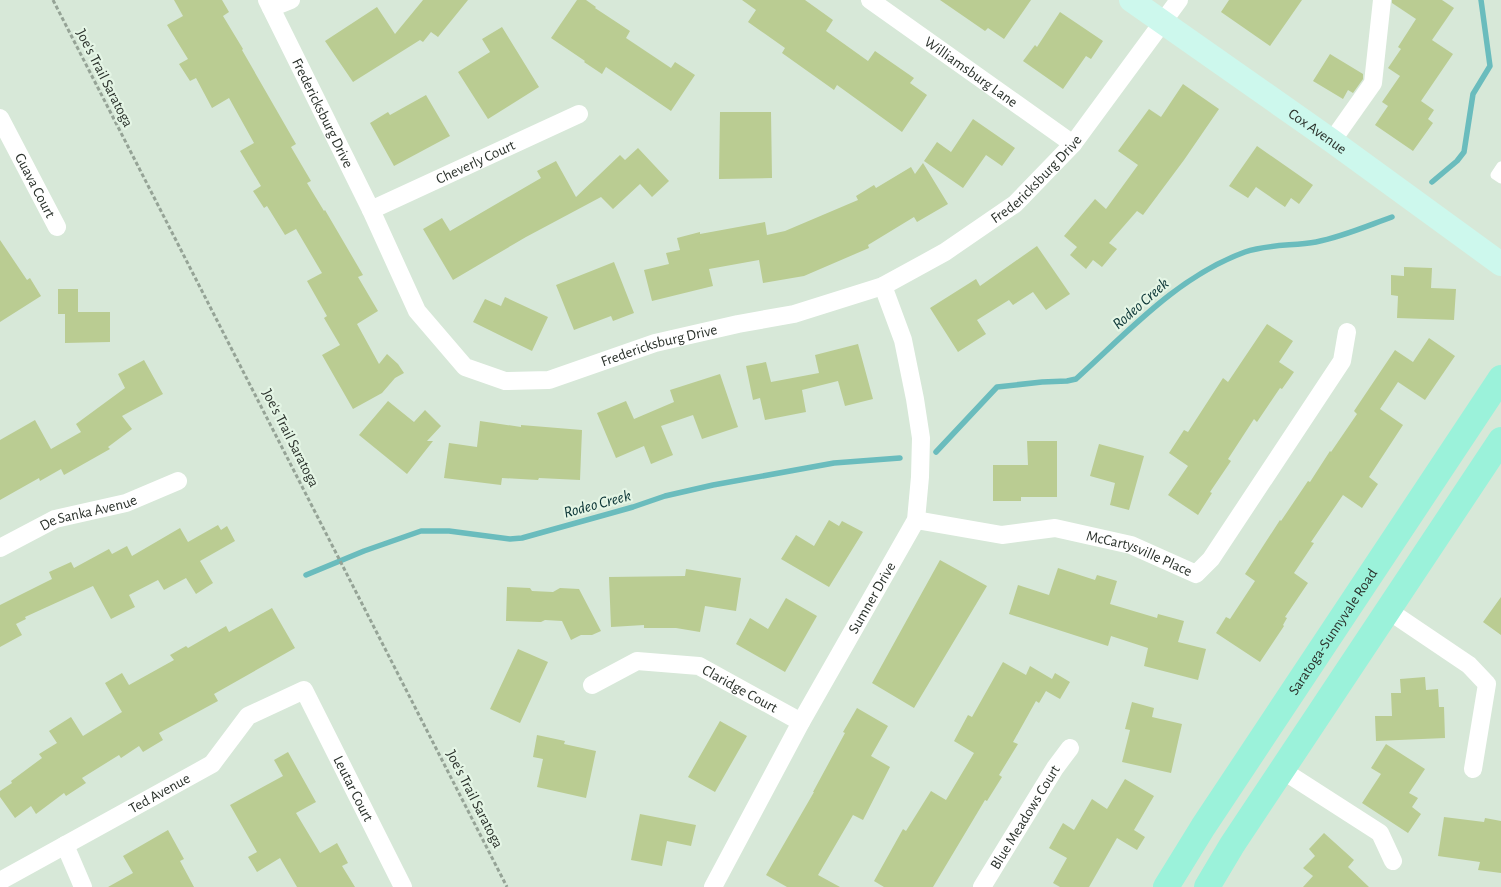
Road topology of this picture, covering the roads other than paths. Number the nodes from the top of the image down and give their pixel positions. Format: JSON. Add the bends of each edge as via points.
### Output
{"nodes":[{"id":1,"x":291,"y":0,"type":"edge"},
{"id":2,"x":870,"y":0,"type":"edge"},
{"id":3,"x":1131,"y":0,"type":"edge"},
{"id":4,"x":1179,"y":0,"type":"edge"},
{"id":5,"x":1382,"y":0,"type":"edge"},
{"id":6,"x":269,"y":4,"type":"edge"},
{"id":7,"x":1163,"y":23,"type":"junction"},
{"id":8,"x":579,"y":114,"type":"dead end"},
{"id":9,"x":0,"y":118,"type":"edge"},
{"id":10,"x":1332,"y":141,"type":"junction"},
{"id":11,"x":1073,"y":144,"type":"junction"},
{"id":12,"x":1501,"y":166,"type":"edge"},
{"id":13,"x":1501,"y":179,"type":"edge"},
{"id":14,"x":371,"y":210,"type":"junction"},
{"id":15,"x":57,"y":228,"type":"dead end"},
{"id":16,"x":1501,"y":264,"type":"edge"},
{"id":17,"x":883,"y":286,"type":"junction"},
{"id":18,"x":1347,"y":332,"type":"dead end"},
{"id":19,"x":1501,"y":378,"type":"edge"},
{"id":20,"x":1501,"y":440,"type":"edge"},
{"id":21,"x":178,"y":481,"type":"dead end"},
{"id":22,"x":916,"y":520,"type":"junction"},
{"id":23,"x":0,"y":548,"type":"edge"},
{"id":24,"x":1389,"y":611,"type":"junction"},
{"id":25,"x":592,"y":686,"type":"dead end"},
{"id":26,"x":304,"y":690,"type":"joint"},
{"id":27,"x":801,"y":722,"type":"junction"},
{"id":28,"x":1070,"y":748,"type":"dead end"},
{"id":29,"x":1473,"y":769,"type":"dead end"},
{"id":30,"x":1282,"y":770,"type":"junction"},
{"id":31,"x":65,"y":844,"type":"junction"},
{"id":32,"x":1393,"y":861,"type":"dead end"},
{"id":33,"x":0,"y":881,"type":"edge"},
{"id":34,"x":83,"y":887,"type":"edge"},
{"id":35,"x":403,"y":887,"type":"edge"},
{"id":36,"x":713,"y":887,"type":"edge"},
{"id":37,"x":982,"y":887,"type":"edge"},
{"id":38,"x":1166,"y":887,"type":"edge"},
{"id":39,"x":1207,"y":887,"type":"edge"}],
"edges":[{"from":1,"to":6,"type":"street"},
{"from":2,"to":11,"type":"street","name":"Williamsburg Lane"},
{"from":3,"to":7,"type":"main road","name":"Cox Avenue"},
{"from":4,"to":7,"type":"street","name":"Fredericksburg Drive"},
{"from":5,"to":10,"type":"street","via":[[1373,82]]},
{"from":6,"to":14,"type":"street","name":"Fredericksburg Drive"},
{"from":7,"to":10,"type":"main road","name":"Cox Avenue"},
{"from":7,"to":11,"type":"street","name":"Fredericksburg Drive"},
{"from":8,"to":14,"type":"street","name":"Cheverly Court"},
{"from":9,"to":15,"type":"street","name":"Guava Court"},
{"from":10,"to":16,"type":"main road","name":"Cox Avenue"},
{"from":11,"to":17,"type":"street","name":"Fredericksburg Drive","via":[[1016,204],[945,252]]},
{"from":12,"to":13,"type":"lane","via":[[1495,175]]},
{"from":14,"to":17,"type":"street","name":"Fredericksburg Drive","via":[[416,311],[465,367],[505,381],[549,380],[655,343],[794,314]]},
{"from":17,"to":22,"type":"street","name":"Sumner Drive","via":[[904,340],[921,438]]},
{"from":18,"to":22,"type":"street","name":"McCartysville Place","via":[[1342,361],[1210,559],[1196,574],[1131,545],[1055,528],[1002,535]]},
{"from":19,"to":38,"type":"main road","name":"Saratoga-Sunnyvale Road","via":[[1208,818]]},
{"from":20,"to":24,"type":"main road"},
{"from":21,"to":23,"type":"street","name":"De Sanka Avenue","via":[[126,503],[55,519]]},
{"from":22,"to":27,"type":"street","name":"Sumner Drive"},
{"from":24,"to":29,"type":"street","via":[[1469,665],[1486,684]]},
{"from":24,"to":30,"type":"main road"},
{"from":25,"to":27,"type":"street","name":"Claridge Court","via":[[637,661],[699,666]]},
{"from":26,"to":31,"type":"street","name":"Ted Avenue","via":[[248,716],[212,764]]},
{"from":26,"to":35,"type":"street","name":"Leutar Court"},
{"from":27,"to":36,"type":"street","name":"Sumner Drive"},
{"from":28,"to":37,"type":"street","name":"Blue Meadows Court"},
{"from":30,"to":32,"type":"street","via":[[1380,833]]},
{"from":30,"to":39,"type":"main road"},
{"from":31,"to":33,"type":"street","name":"Ted Avenue"},
{"from":31,"to":34,"type":"street"}]}
